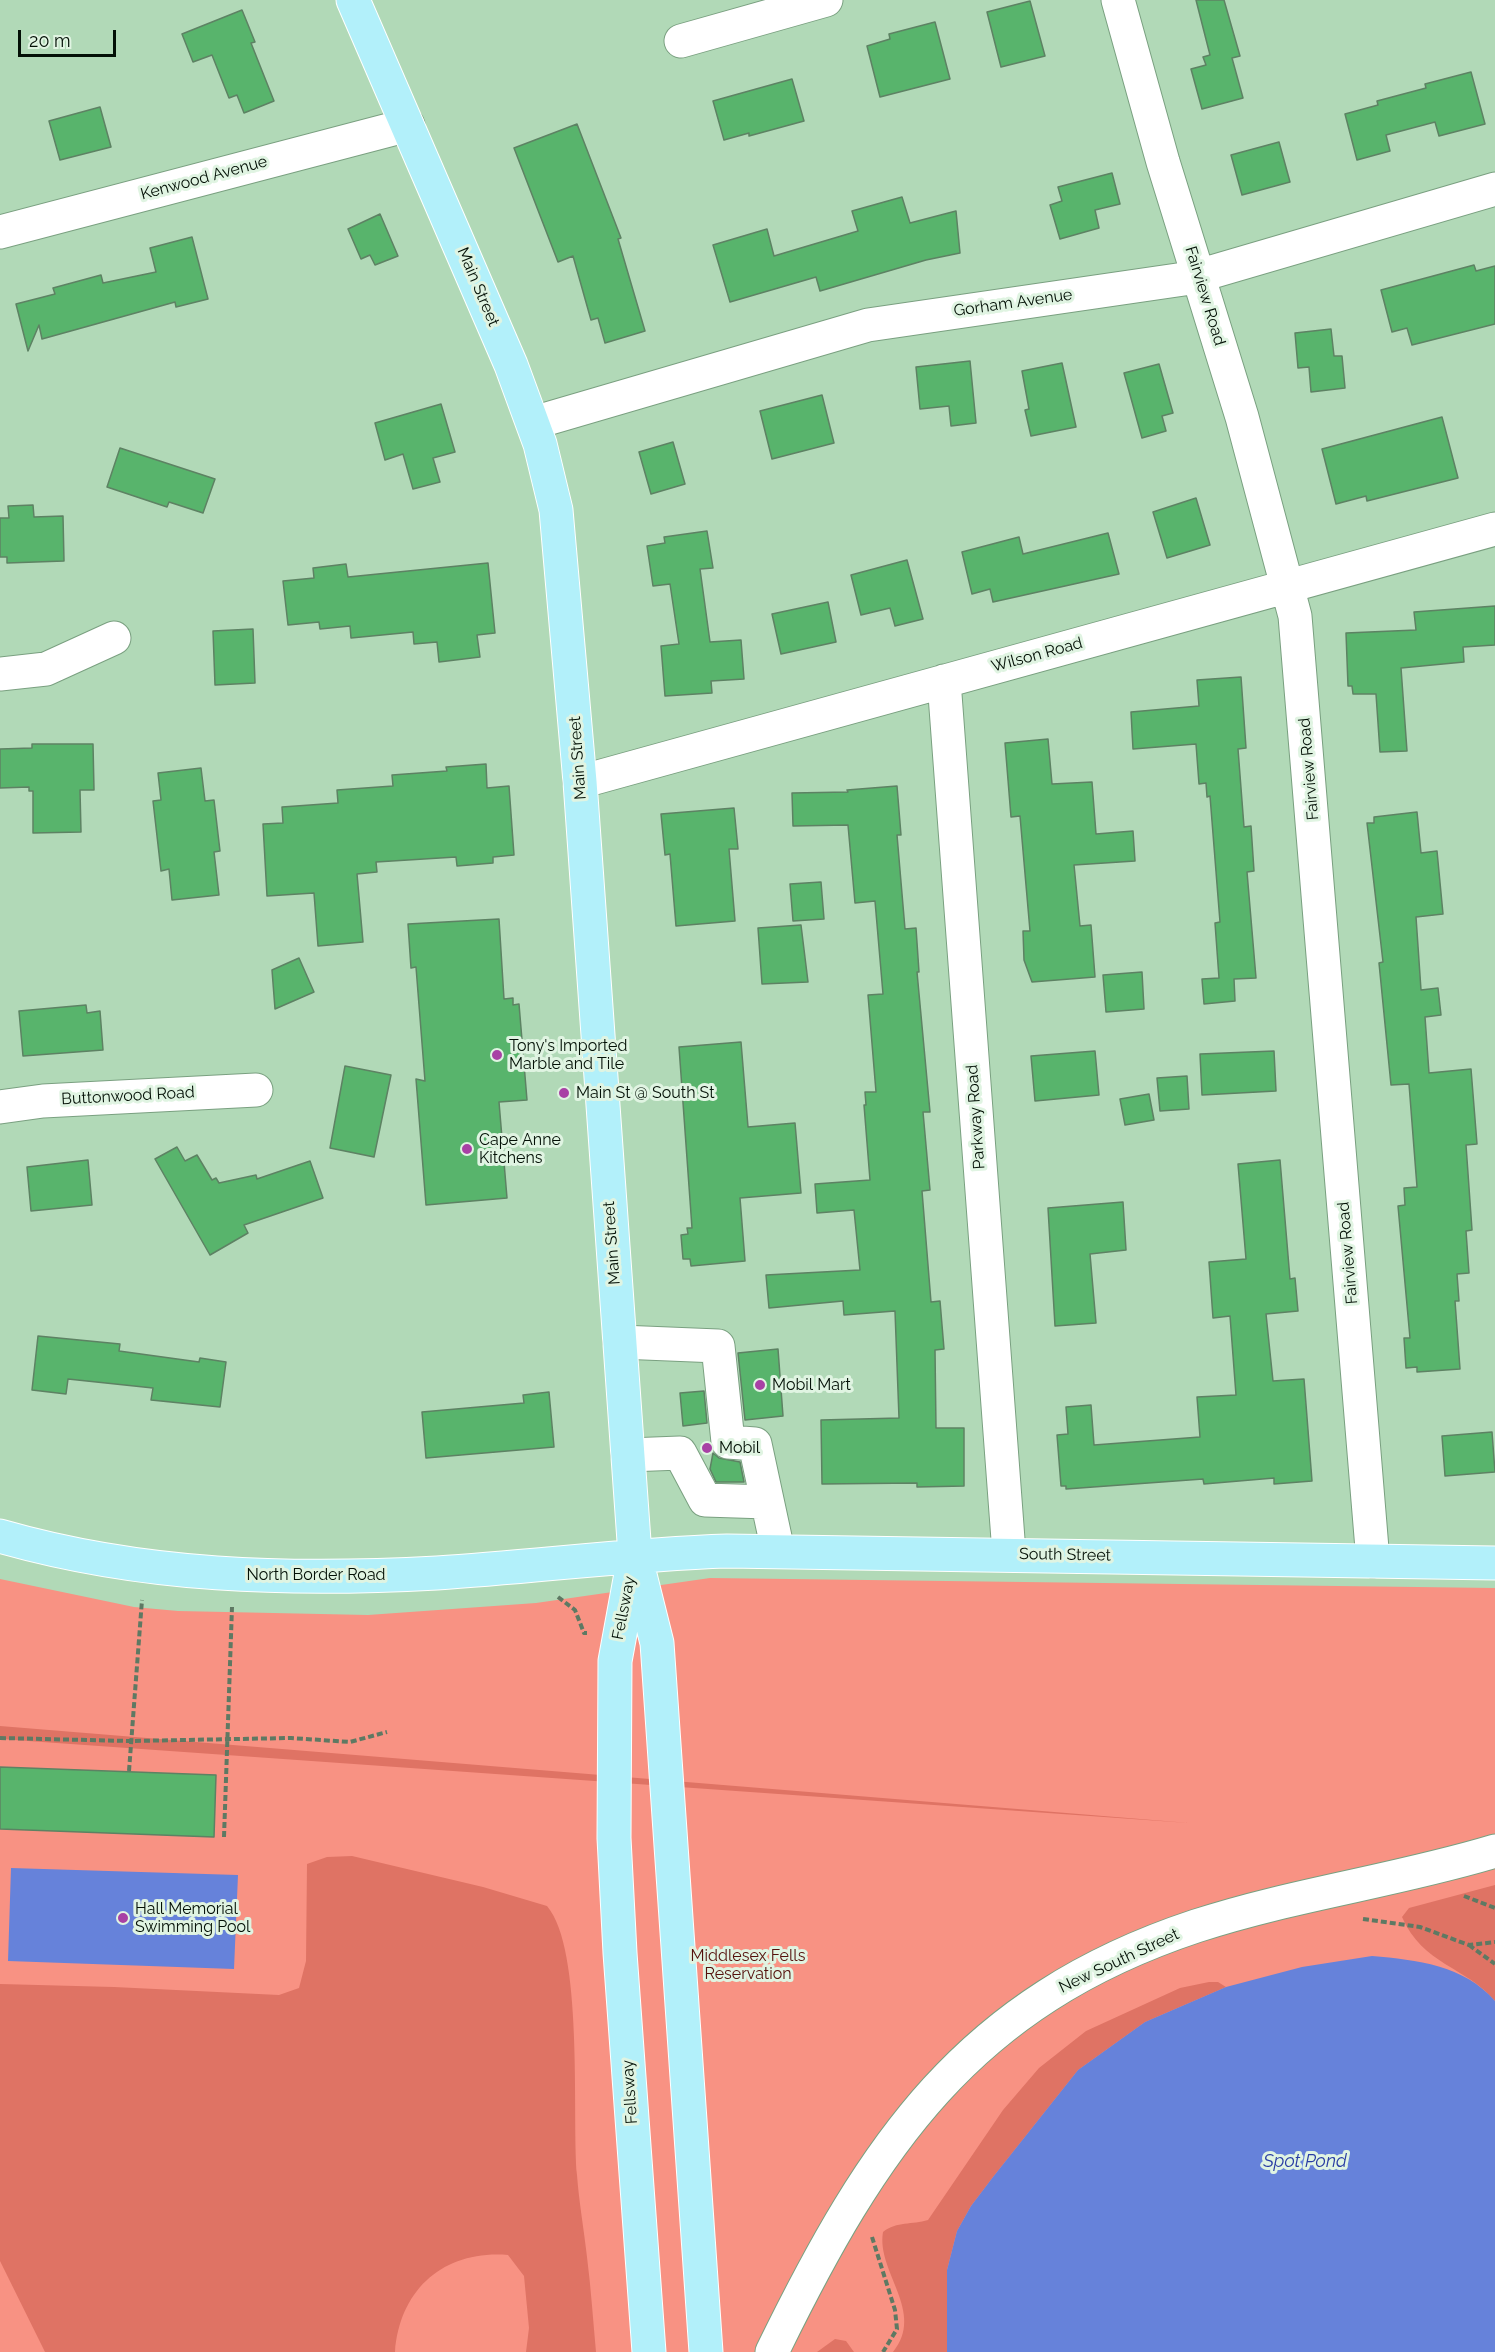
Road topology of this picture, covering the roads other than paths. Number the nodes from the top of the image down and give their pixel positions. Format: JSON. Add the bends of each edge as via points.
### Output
{"nodes":[{"id":1,"x":353,"y":0,"type":"edge"},
{"id":2,"x":826,"y":0,"type":"edge"},
{"id":3,"x":1118,"y":0,"type":"edge"},
{"id":4,"x":681,"y":41,"type":"dead end"},
{"id":5,"x":408,"y":125,"type":"junction"},
{"id":6,"x":1495,"y":189,"type":"edge"},
{"id":7,"x":0,"y":231,"type":"edge"},
{"id":8,"x":1200,"y":275,"type":"junction"},
{"id":9,"x":533,"y":423,"type":"junction"},
{"id":10,"x":1495,"y":529,"type":"edge"},
{"id":11,"x":1288,"y":587,"type":"junction"},
{"id":12,"x":114,"y":638,"type":"dead end"},
{"id":13,"x":0,"y":674,"type":"edge"},
{"id":14,"x":944,"y":681,"type":"junction"},
{"id":15,"x":580,"y":782,"type":"junction"},
{"id":16,"x":256,"y":1090,"type":"dead end"},
{"id":17,"x":0,"y":1107,"type":"edge"},
{"id":18,"x":620,"y":1342,"type":"junction"},
{"id":19,"x":628,"y":1455,"type":"junction"},
{"id":20,"x":767,"y":1502,"type":"junction"},
{"id":21,"x":0,"y":1536,"type":"edge"},
{"id":22,"x":778,"y":1551,"type":"junction"},
{"id":23,"x":1009,"y":1553,"type":"junction"},
{"id":24,"x":635,"y":1555,"type":"junction"},
{"id":25,"x":1373,"y":1561,"type":"junction"},
{"id":26,"x":1495,"y":1563,"type":"edge"},
{"id":27,"x":1495,"y":1851,"type":"edge"},
{"id":28,"x":649,"y":2352,"type":"edge"},
{"id":29,"x":706,"y":2352,"type":"edge"},
{"id":30,"x":772,"y":2352,"type":"edge"}],
"edges":[{"from":1,"to":5,"type":"main road","name":"Main Street"},
{"from":2,"to":4,"type":"street"},
{"from":3,"to":8,"type":"street","name":"Fairview Road","via":[[1163,162]]},
{"from":5,"to":7,"type":"street","name":"Kenwood Avenue"},
{"from":5,"to":9,"type":"main road","name":"Main Street"},
{"from":6,"to":8,"type":"street","name":"Gorham Avenue"},
{"from":8,"to":9,"type":"street","name":"Gorham Avenue","via":[[875,323]]},
{"from":8,"to":11,"type":"street","name":"Fairview Road"},
{"from":9,"to":15,"type":"main road","name":"Main Street","via":[[547,467],[560,539]]},
{"from":10,"to":11,"type":"street","name":"Wilson Road"},
{"from":11,"to":14,"type":"street","name":"Wilson Road"},
{"from":11,"to":25,"type":"street","name":"Fairview Road","via":[[1299,651]]},
{"from":12,"to":13,"type":"street","via":[[46,669]]},
{"from":14,"to":15,"type":"street","name":"Wilson Road"},
{"from":14,"to":23,"type":"street","name":"Parkway Road"},
{"from":15,"to":18,"type":"main road","name":"Main Street"},
{"from":16,"to":17,"type":"street","name":"Buttonwood Road","via":[[43,1101]]},
{"from":18,"to":19,"type":"main road","name":"Main Street"},
{"from":18,"to":20,"type":"street","via":[[718,1346],[728,1442],[755,1444]]},
{"from":19,"to":20,"type":"street","via":[[680,1453],[705,1500]]},
{"from":19,"to":24,"type":"main road","name":"Main Street"},
{"from":20,"to":22,"type":"street"},
{"from":21,"to":24,"type":"main road","name":"North Border Road","via":[[81,1557],[164,1569],[259,1576],[440,1573]]},
{"from":22,"to":23,"type":"main road","name":"South Street"},
{"from":22,"to":24,"type":"main road","name":"South Street"},
{"from":23,"to":25,"type":"main road","name":"South Street"},
{"from":24,"to":28,"type":"main road","name":"Fellsway","via":[[615,1661],[614,1838]]},
{"from":24,"to":29,"type":"main road","name":"Fellsway","via":[[657,1643]]},
{"from":25,"to":26,"type":"main road","name":"South Street"},
{"from":27,"to":30,"type":"street","name":"New South Street","via":[[1197,1926],[1106,1963],[1034,2002],[986,2038],[942,2082],[888,2148],[833,2234]]}]}
